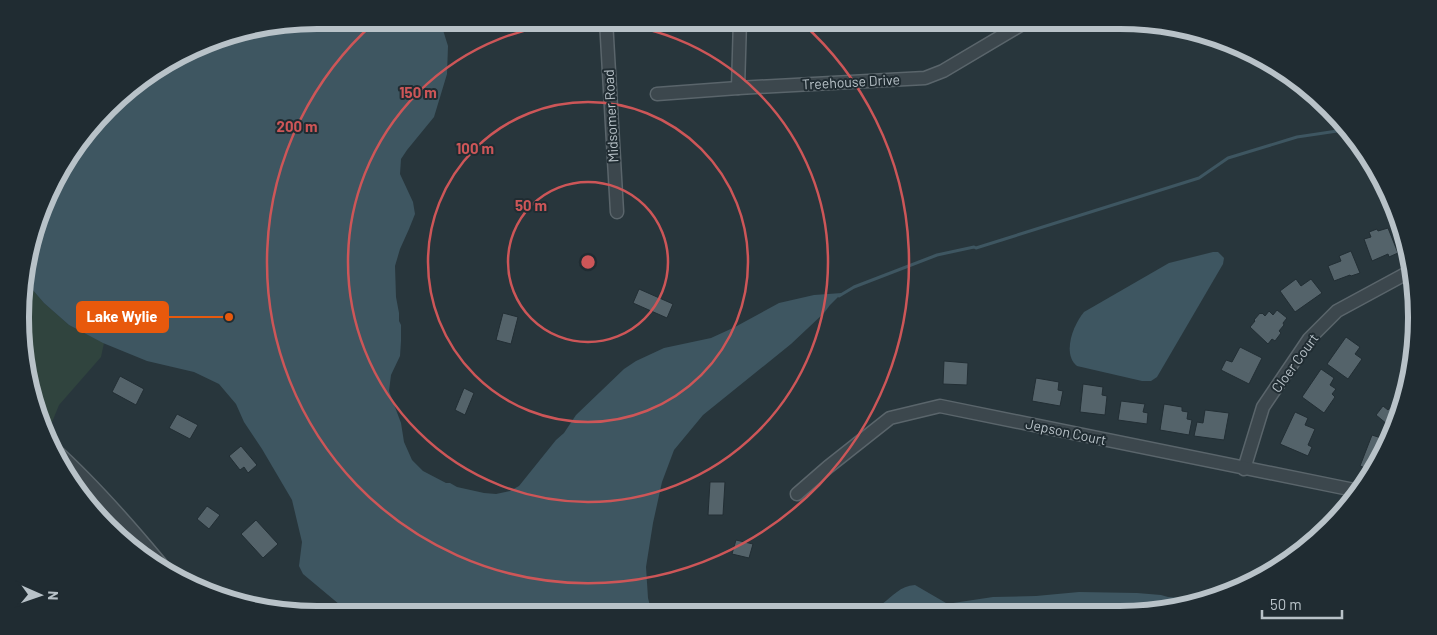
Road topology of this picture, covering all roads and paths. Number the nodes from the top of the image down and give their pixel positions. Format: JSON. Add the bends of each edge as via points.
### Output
{"nodes":[{"id":1,"x":606,"y":29,"type":"edge"},
{"id":2,"x":740,"y":29,"type":"edge"},
{"id":3,"x":1014,"y":29,"type":"edge"},
{"id":4,"x":738,"y":88,"type":"junction"},
{"id":5,"x":657,"y":94,"type":"dead end"},
{"id":6,"x":616,"y":212,"type":"dead end"},
{"id":7,"x":1405,"y":275,"type":"edge"},
{"id":8,"x":67,"y":461,"type":"edge"},
{"id":9,"x":1244,"y":469,"type":"junction"},
{"id":10,"x":1351,"y":490,"type":"edge"},
{"id":11,"x":797,"y":494,"type":"dead end"},
{"id":12,"x":154,"y":556,"type":"edge"}],
"edges":[{"from":1,"to":6,"type":"street","name":"Midsomer Road"},
{"from":2,"to":4,"type":"street"},
{"from":3,"to":4,"type":"street","name":"Treehouse Drive","via":[[943,71],[925,78]]},
{"from":4,"to":5,"type":"street","name":"Treehouse Drive"},
{"from":7,"to":9,"type":"street","name":"Cloer Court","via":[[1337,311],[1309,339],[1263,407]]},
{"from":8,"to":12,"type":"street"},
{"from":9,"to":10,"type":"street","name":"Jepson Court"},
{"from":9,"to":11,"type":"street","name":"Jepson Court","via":[[940,406],[890,418]]}]}
